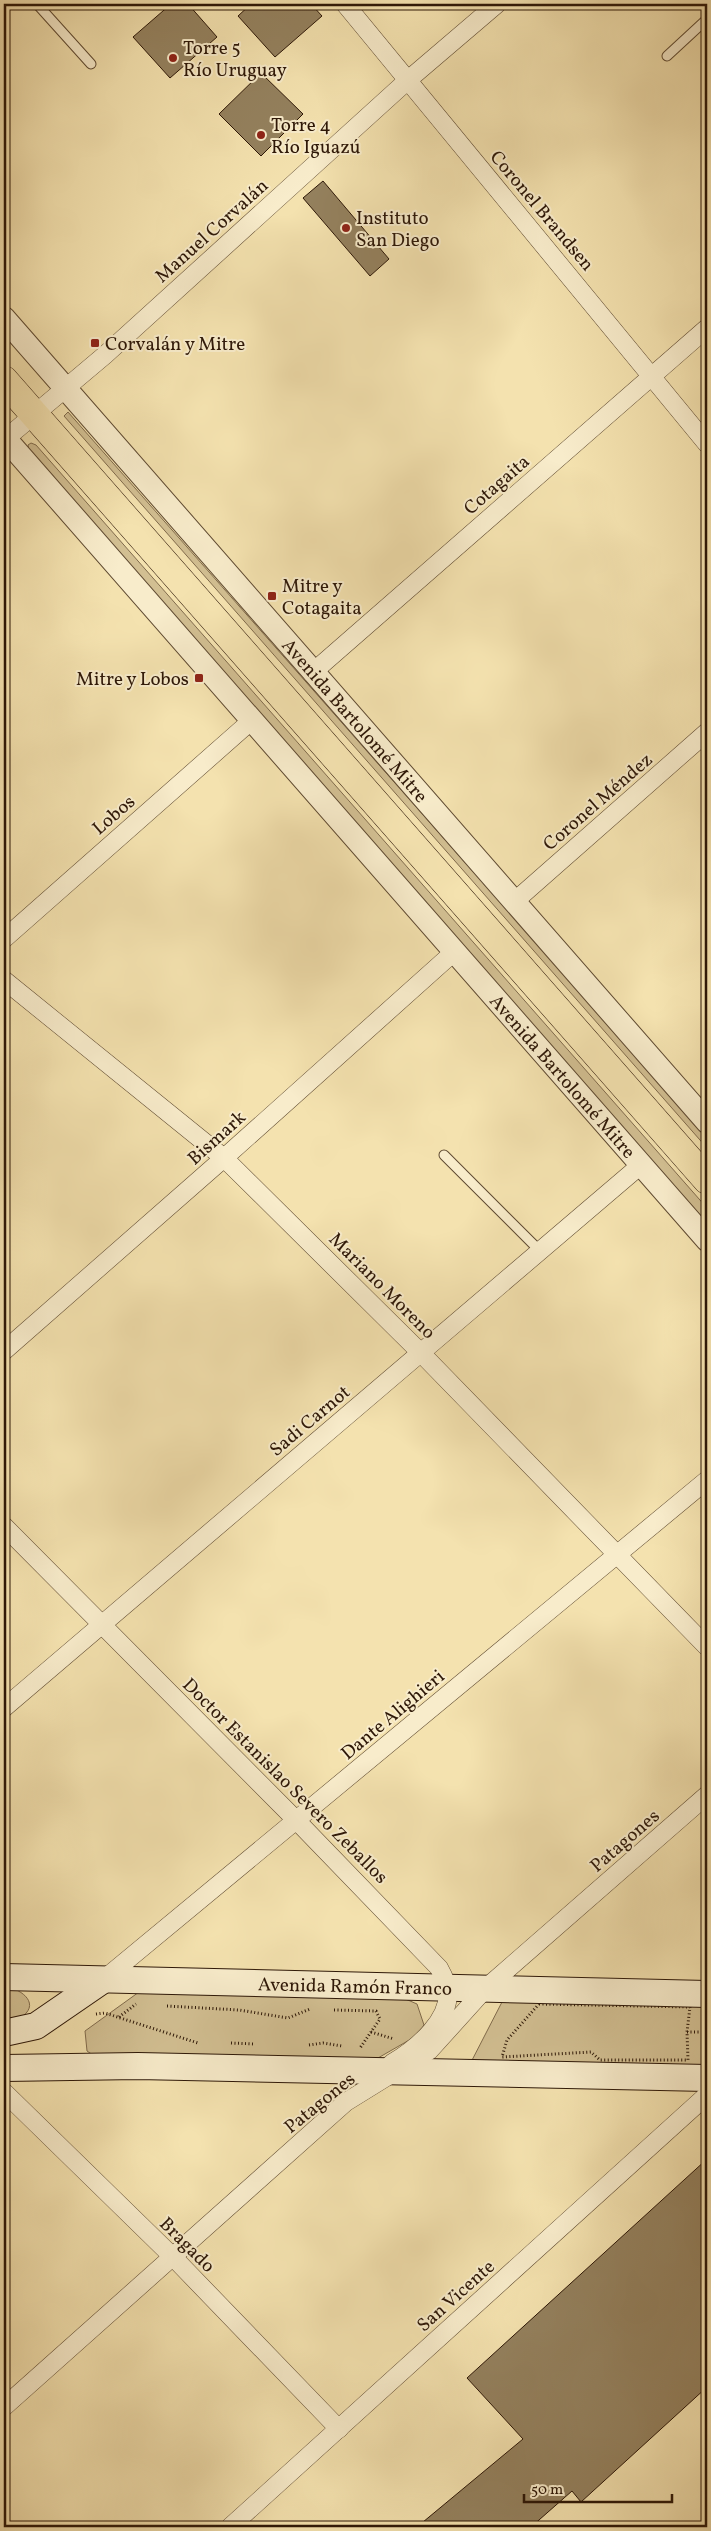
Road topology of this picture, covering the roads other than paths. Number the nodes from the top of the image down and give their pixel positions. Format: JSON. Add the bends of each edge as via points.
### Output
{"nodes":[{"id":1,"x":37,"y":4,"type":"edge"},
{"id":2,"x":345,"y":4,"type":"edge"},
{"id":3,"x":497,"y":4,"type":"edge"},
{"id":4,"x":707,"y":19,"type":"edge"},
{"id":5,"x":667,"y":56,"type":"dead end"},
{"id":6,"x":91,"y":64,"type":"dead end"},
{"id":7,"x":408,"y":80,"type":"junction"},
{"id":8,"x":4,"y":318,"type":"edge"},
{"id":9,"x":707,"y":328,"type":"edge"},
{"id":10,"x":652,"y":376,"type":"junction"},
{"id":11,"x":4,"y":380,"type":"edge"},
{"id":12,"x":65,"y":387,"type":"junction"},
{"id":13,"x":34,"y":414,"type":"junction"},
{"id":14,"x":4,"y":439,"type":"edge"},
{"id":15,"x":707,"y":444,"type":"edge"},
{"id":16,"x":312,"y":672,"type":"junction"},
{"id":17,"x":251,"y":720,"type":"junction"},
{"id":18,"x":707,"y":732,"type":"edge"},
{"id":19,"x":515,"y":901,"type":"junction"},
{"id":20,"x":4,"y":939,"type":"edge"},
{"id":21,"x":454,"y":952,"type":"junction"},
{"id":22,"x":4,"y":980,"type":"edge"},
{"id":23,"x":704,"y":1112,"type":"edge"},
{"id":24,"x":444,"y":1154,"type":"dead end"},
{"id":25,"x":224,"y":1158,"type":"junction"},
{"id":26,"x":642,"y":1164,"type":"junction"},
{"id":27,"x":707,"y":1180,"type":"edge"},
{"id":28,"x":707,"y":1240,"type":"edge"},
{"id":29,"x":540,"y":1251,"type":"junction"},
{"id":30,"x":4,"y":1351,"type":"edge"},
{"id":31,"x":421,"y":1353,"type":"junction"},
{"id":32,"x":707,"y":1480,"type":"edge"},
{"id":33,"x":4,"y":1526,"type":"edge"},
{"id":34,"x":617,"y":1555,"type":"junction"},
{"id":35,"x":100,"y":1625,"type":"junction"},
{"id":36,"x":707,"y":1647,"type":"edge"},
{"id":37,"x":4,"y":1708,"type":"edge"},
{"id":38,"x":707,"y":1795,"type":"edge"},
{"id":39,"x":298,"y":1821,"type":"junction"},
{"id":40,"x":4,"y":1977,"type":"edge"},
{"id":41,"x":103,"y":1980,"type":"junction"},
{"id":42,"x":447,"y":1987,"type":"junction"},
{"id":43,"x":486,"y":1988,"type":"junction"},
{"id":44,"x":707,"y":1994,"type":"edge"},
{"id":45,"x":4,"y":2033,"type":"edge"},
{"id":46,"x":4,"y":2052,"type":"edge"},
{"id":47,"x":138,"y":2066,"type":"junction"},
{"id":48,"x":4,"y":2068,"type":"edge"},
{"id":49,"x":386,"y":2071,"type":"junction"},
{"id":50,"x":707,"y":2078,"type":"edge"},
{"id":51,"x":4,"y":2092,"type":"edge"},
{"id":52,"x":707,"y":2094,"type":"edge"},
{"id":53,"x":174,"y":2258,"type":"junction"},
{"id":54,"x":4,"y":2407,"type":"edge"},
{"id":55,"x":339,"y":2429,"type":"junction"},
{"id":56,"x":230,"y":2527,"type":"edge"}],
"edges":[{"from":1,"to":6,"type":"lane"},
{"from":2,"to":7,"type":"street","name":"Coronel Brandsen"},
{"from":3,"to":7,"type":"street","name":"Manuel Corvalán"},
{"from":4,"to":5,"type":"lane"},
{"from":7,"to":10,"type":"street","name":"Coronel Brandsen"},
{"from":7,"to":12,"type":"street","name":"Manuel Corvalán","via":[[105,355]]},
{"from":8,"to":12,"type":"street","name":"Avenida Bartolomé Mitre"},
{"from":9,"to":10,"type":"street","name":"Cotagaita"},
{"from":10,"to":15,"type":"street","name":"Coronel Brandsen"},
{"from":10,"to":16,"type":"street","name":"Cotagaita"},
{"from":11,"to":13,"type":"main road","name":"Avenida Bartolomé Mitre"},
{"from":12,"to":13,"type":"street","name":"Manuel Corvalán"},
{"from":12,"to":16,"type":"street","name":"Avenida Bartolomé Mitre"},
{"from":13,"to":14,"type":"street","name":"Manuel Corvalán"},
{"from":13,"to":27,"type":"main road","name":"Avenida Bartolomé Mitre"},
{"from":14,"to":17,"type":"street","name":"Avenida Bartolomé Mitre"},
{"from":16,"to":19,"type":"street","name":"Avenida Bartolomé Mitre"},
{"from":17,"to":20,"type":"street","name":"Lobos"},
{"from":17,"to":21,"type":"street","name":"Avenida Bartolomé Mitre"},
{"from":18,"to":19,"type":"street","name":"Coronel Méndez"},
{"from":19,"to":23,"type":"street","name":"Avenida Bartolomé Mitre"},
{"from":21,"to":25,"type":"street","name":"Bismark"},
{"from":21,"to":26,"type":"street","name":"Avenida Bartolomé Mitre"},
{"from":22,"to":25,"type":"street","name":"Mariano Moreno"},
{"from":24,"to":29,"type":"lane"},
{"from":25,"to":30,"type":"street","name":"Bismark"},
{"from":25,"to":31,"type":"street","name":"Mariano Moreno"},
{"from":26,"to":28,"type":"street","name":"Avenida Bartolomé Mitre"},
{"from":26,"to":29,"type":"street","name":"Sadi Carnot"},
{"from":29,"to":31,"type":"street","name":"Sadi Carnot"},
{"from":31,"to":34,"type":"street","name":"Mariano Moreno"},
{"from":31,"to":35,"type":"street","name":"Sadi Carnot"},
{"from":32,"to":34,"type":"street","name":"Dante Alighieri"},
{"from":33,"to":35,"type":"street","name":"Doctor Estanislao Severo Zeballos"},
{"from":34,"to":36,"type":"street","name":"Mariano Moreno"},
{"from":34,"to":39,"type":"street","name":"Dante Alighieri"},
{"from":35,"to":37,"type":"street","name":"Sadi Carnot"},
{"from":35,"to":39,"type":"street","name":"Doctor Estanislao Severo Zeballos"},
{"from":38,"to":43,"type":"street","name":"Patagones"},
{"from":39,"to":41,"type":"street","name":"Dante Alighieri"},
{"from":39,"to":42,"type":"street","name":"Doctor Estanislao Severo Zeballos","via":[[432,1958]]},
{"from":40,"to":41,"type":"main road","name":"Avenida Ramón Franco"},
{"from":41,"to":42,"type":"main road","name":"Avenida Ramón Franco"},
{"from":41,"to":45,"type":"main road","via":[[36,2026]]},
{"from":42,"to":43,"type":"main road","name":"Avenida Ramón Franco"},
{"from":42,"to":49,"type":"street","via":[[443,2012],[428,2035]]},
{"from":43,"to":44,"type":"main road","name":"Avenida Ramón Franco"},
{"from":43,"to":49,"type":"street","name":"Patagones","via":[[430,2050]]},
{"from":46,"to":47,"type":"main road"},
{"from":47,"to":48,"type":"main road"},
{"from":47,"to":49,"type":"main road"},
{"from":49,"to":50,"type":"main road"},
{"from":49,"to":53,"type":"street","name":"Patagones","via":[[346,2102]]},
{"from":51,"to":53,"type":"street","name":"Bragado"},
{"from":52,"to":55,"type":"street","name":"San Vicente"},
{"from":53,"to":54,"type":"street","name":"Patagones"},
{"from":53,"to":55,"type":"street","name":"Bragado"},
{"from":55,"to":56,"type":"street","name":"San Vicente"}]}
